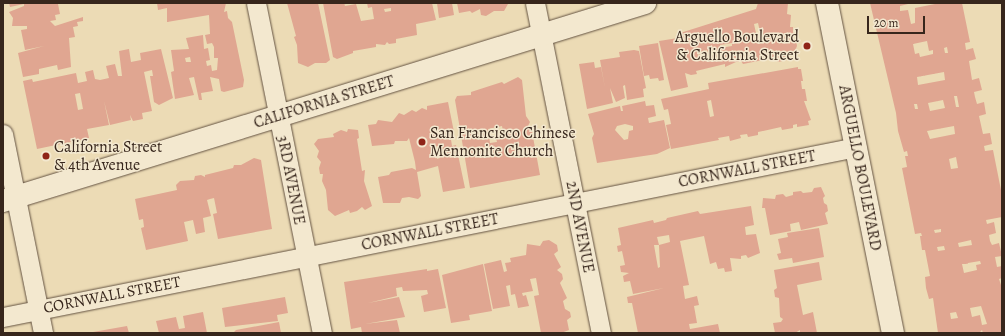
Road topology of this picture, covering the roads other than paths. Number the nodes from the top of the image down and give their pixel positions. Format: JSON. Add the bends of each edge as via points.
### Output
{"nodes":[{"id":1,"x":256,"y":3,"type":"edge"},
{"id":2,"x":535,"y":3,"type":"edge"},
{"id":3,"x":645,"y":3,"type":"edge"},
{"id":4,"x":827,"y":3,"type":"edge"},
{"id":5,"x":541,"y":35,"type":"junction"},
{"id":6,"x":278,"y":116,"type":"junction"},
{"id":7,"x":3,"y":134,"type":"edge"},
{"id":8,"x":856,"y":147,"type":"junction"},
{"id":9,"x":9,"y":199,"type":"edge"},
{"id":10,"x":575,"y":203,"type":"junction"},
{"id":11,"x":307,"y":256,"type":"junction"},
{"id":12,"x":38,"y":310,"type":"junction"},
{"id":13,"x":3,"y":317,"type":"edge"},
{"id":14,"x":43,"y":333,"type":"edge"},
{"id":15,"x":322,"y":333,"type":"edge"},
{"id":16,"x":601,"y":333,"type":"edge"},
{"id":17,"x":893,"y":333,"type":"edge"}],
"edges":[{"from":1,"to":6,"type":"street","name":"3RD AVENUE"},
{"from":2,"to":5,"type":"street","name":"2ND AVENUE"},
{"from":3,"to":5,"type":"main road","name":"CALIFORNIA STREET"},
{"from":4,"to":8,"type":"main road","name":"ARGUELLO BOULEVARD"},
{"from":5,"to":6,"type":"main road","name":"CALIFORNIA STREET"},
{"from":5,"to":10,"type":"street","name":"2ND AVENUE"},
{"from":6,"to":9,"type":"main road","name":"CALIFORNIA STREET"},
{"from":6,"to":11,"type":"street","name":"3RD AVENUE"},
{"from":7,"to":9,"type":"street"},
{"from":8,"to":10,"type":"street","name":"CORNWALL STREET"},
{"from":8,"to":17,"type":"main road","name":"ARGUELLO BOULEVARD"},
{"from":9,"to":12,"type":"street"},
{"from":10,"to":11,"type":"street","name":"CORNWALL STREET"},
{"from":10,"to":16,"type":"street","name":"2ND AVENUE"},
{"from":11,"to":12,"type":"street","name":"CORNWALL STREET"},
{"from":11,"to":15,"type":"street","name":"3RD AVENUE"},
{"from":12,"to":13,"type":"street","name":"CORNWALL STREET"},
{"from":12,"to":14,"type":"street"}]}
